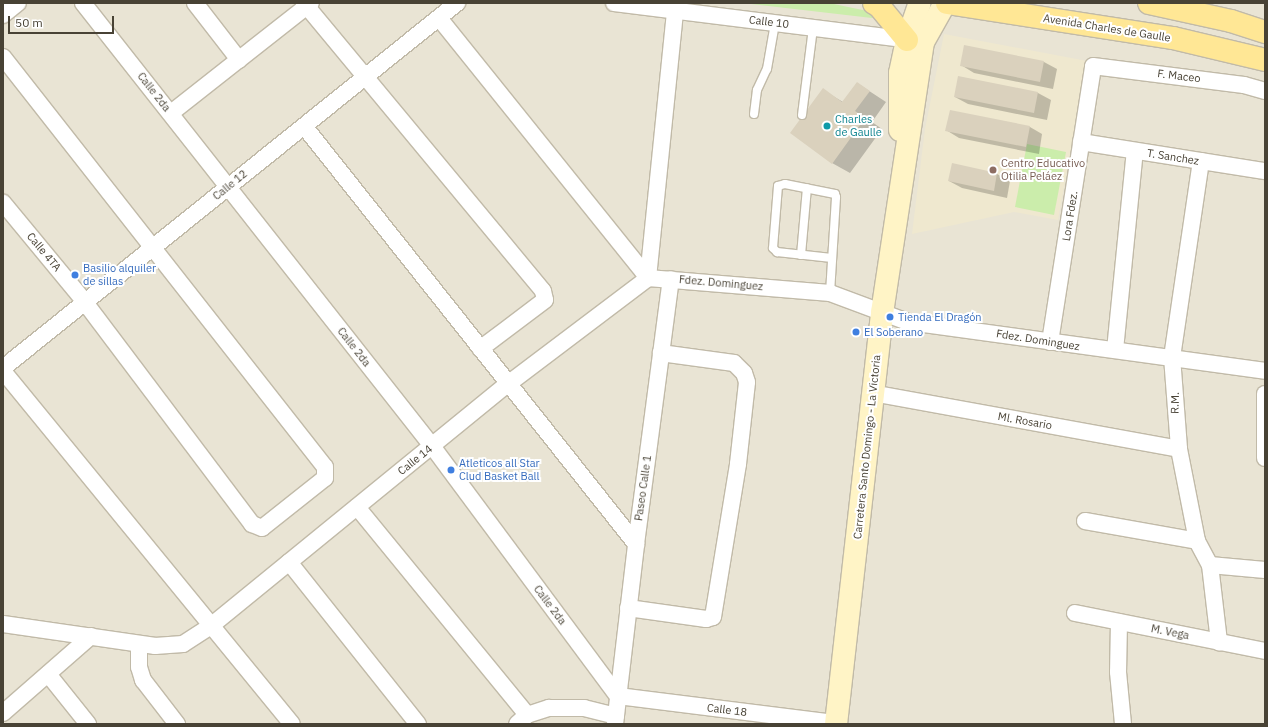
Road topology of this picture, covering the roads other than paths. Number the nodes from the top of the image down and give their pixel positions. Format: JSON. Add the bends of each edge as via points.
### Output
{"nodes":[{"id":1,"x":18,"y":3,"type":"edge"},
{"id":2,"x":83,"y":3,"type":"edge"},
{"id":3,"x":195,"y":3,"type":"edge"},
{"id":4,"x":457,"y":3,"type":"edge"},
{"id":5,"x":614,"y":3,"type":"edge"},
{"id":6,"x":874,"y":3,"type":"edge"},
{"id":7,"x":920,"y":3,"type":"edge"},
{"id":8,"x":946,"y":3,"type":"edge"},
{"id":9,"x":1149,"y":3,"type":"edge"},
{"id":10,"x":1184,"y":3,"type":"edge"},
{"id":11,"x":307,"y":4,"type":"edge"},
{"id":12,"x":675,"y":10,"type":"junction"},
{"id":13,"x":3,"y":15,"type":"edge"},
{"id":14,"x":439,"y":18,"type":"junction"},
{"id":15,"x":1231,"y":21,"type":"junction"},
{"id":16,"x":775,"y":23,"type":"junction"},
{"id":17,"x":813,"y":28,"type":"junction"},
{"id":18,"x":1265,"y":32,"type":"edge"},
{"id":19,"x":915,"y":41,"type":"junction"},
{"id":20,"x":3,"y":57,"type":"edge"},
{"id":21,"x":239,"y":60,"type":"junction"},
{"id":22,"x":1265,"y":60,"type":"edge"},
{"id":23,"x":1093,"y":66,"type":"joint"},
{"id":24,"x":364,"y":78,"type":"junction"},
{"id":25,"x":1265,"y":91,"type":"edge"},
{"id":26,"x":171,"y":113,"type":"junction"},
{"id":27,"x":754,"y":114,"type":"dead end"},
{"id":28,"x":802,"y":115,"type":"dead end"},
{"id":29,"x":304,"y":126,"type":"junction"},
{"id":30,"x":1081,"y":142,"type":"junction"},
{"id":31,"x":1135,"y":151,"type":"junction"},
{"id":32,"x":1201,"y":161,"type":"junction"},
{"id":33,"x":1265,"y":170,"type":"edge"},
{"id":34,"x":229,"y":186,"type":"junction"},
{"id":35,"x":807,"y":188,"type":"junction"},
{"id":36,"x":3,"y":203,"type":"edge"},
{"id":37,"x":151,"y":249,"type":"junction"},
{"id":38,"x":801,"y":255,"type":"junction"},
{"id":39,"x":832,"y":258,"type":"junction"},
{"id":40,"x":648,"y":278,"type":"junction"},
{"id":41,"x":671,"y":279,"type":"junction"},
{"id":42,"x":830,"y":293,"type":"junction"},
{"id":43,"x":85,"y":302,"type":"junction"},
{"id":44,"x":882,"y":313,"type":"junction"},
{"id":45,"x":1050,"y":342,"type":"junction"},
{"id":46,"x":480,"y":349,"type":"junction"},
{"id":47,"x":1115,"y":350,"type":"junction"},
{"id":48,"x":661,"y":353,"type":"junction"},
{"id":49,"x":1172,"y":357,"type":"junction"},
{"id":50,"x":3,"y":368,"type":"edge"},
{"id":51,"x":1265,"y":371,"type":"edge"},
{"id":52,"x":3,"y":372,"type":"edge"},
{"id":53,"x":508,"y":384,"type":"junction"},
{"id":54,"x":872,"y":393,"type":"junction"},
{"id":55,"x":1265,"y":394,"type":"edge"},
{"id":56,"x":432,"y":446,"type":"junction"},
{"id":57,"x":1179,"y":449,"type":"junction"},
{"id":58,"x":1265,"y":458,"type":"edge"},
{"id":59,"x":357,"y":507,"type":"junction"},
{"id":60,"x":1085,"y":521,"type":"dead end"},
{"id":61,"x":1197,"y":541,"type":"junction"},
{"id":62,"x":636,"y":544,"type":"junction"},
{"id":63,"x":289,"y":562,"type":"junction"},
{"id":64,"x":1210,"y":565,"type":"junction"},
{"id":65,"x":1265,"y":570,"type":"edge"},
{"id":66,"x":628,"y":608,"type":"junction"},
{"id":67,"x":1075,"y":613,"type":"dead end"},
{"id":68,"x":1119,"y":622,"type":"junction"},
{"id":69,"x":3,"y":624,"type":"edge"},
{"id":70,"x":212,"y":625,"type":"junction"},
{"id":71,"x":91,"y":636,"type":"junction"},
{"id":72,"x":1219,"y":642,"type":"junction"},
{"id":73,"x":139,"y":644,"type":"junction"},
{"id":74,"x":1265,"y":651,"type":"edge"},
{"id":75,"x":48,"y":674,"type":"junction"},
{"id":76,"x":618,"y":696,"type":"junction"},
{"id":77,"x":3,"y":713,"type":"edge"},
{"id":78,"x":522,"y":720,"type":"edge"},
{"id":79,"x":612,"y":721,"type":"edge"},
{"id":80,"x":836,"y":723,"type":"edge"},
{"id":81,"x":88,"y":724,"type":"edge"},
{"id":82,"x":177,"y":724,"type":"edge"},
{"id":83,"x":292,"y":724,"type":"edge"},
{"id":84,"x":418,"y":724,"type":"edge"},
{"id":85,"x":1123,"y":724,"type":"edge"}],
"edges":[{"from":1,"to":13,"type":"street"},
{"from":2,"to":26,"type":"street","name":"Calle 2da"},
{"from":3,"to":21,"type":"street"},
{"from":4,"to":14,"type":"street","name":"Calle 12"},
{"from":5,"to":12,"type":"street","name":"Calle 10"},
{"from":6,"to":19,"type":"main road"},
{"from":7,"to":19,"type":"main road","name":"Carretera Santo Domingo - La Victoria"},
{"from":8,"to":19,"type":"main road","name":"Carretera Santo Domingo - La Victoria"},
{"from":8,"to":22,"type":"main road","name":"Avenida Charles de Gaulle","via":[[1173,38]]},
{"from":9,"to":15,"type":"main road"},
{"from":10,"to":15,"type":"main road","via":[[1222,13]]},
{"from":11,"to":21,"type":"street"},
{"from":11,"to":24,"type":"street"},
{"from":12,"to":16,"type":"street","name":"Calle 10"},
{"from":12,"to":40,"type":"street"},
{"from":14,"to":24,"type":"street","name":"Calle 12"},
{"from":14,"to":40,"type":"street"},
{"from":15,"to":18,"type":"main road"},
{"from":16,"to":17,"type":"street","name":"Calle 10"},
{"from":16,"to":27,"type":"lane","via":[[767,70],[757,90]]},
{"from":17,"to":19,"type":"street","name":"Calle 10"},
{"from":17,"to":28,"type":"lane"},
{"from":19,"to":44,"type":"main road","name":"Carretera Santo Domingo - La Victoria","via":[[900,72],[898,117],[904,171]]},
{"from":20,"to":37,"type":"street"},
{"from":21,"to":26,"type":"street"},
{"from":23,"to":25,"type":"street","name":"F. Maceo","via":[[1244,85]]},
{"from":23,"to":30,"type":"street","name":"Lora Fdez."},
{"from":24,"to":29,"type":"street","name":"Calle 12"},
{"from":24,"to":46,"type":"street","via":[[536,280],[545,296],[545,300]]},
{"from":26,"to":34,"type":"street","name":"Calle 2da"},
{"from":29,"to":34,"type":"street","name":"Calle 12"},
{"from":29,"to":46,"type":"street"},
{"from":30,"to":31,"type":"street","name":"T. Sanchez"},
{"from":30,"to":45,"type":"street","name":"Lora Fdez."},
{"from":31,"to":32,"type":"street","name":"T. Sanchez"},
{"from":31,"to":47,"type":"street"},
{"from":32,"to":33,"type":"street","name":"T. Sanchez"},
{"from":32,"to":49,"type":"street","name":"R.M."},
{"from":34,"to":37,"type":"street","name":"Calle 12"},
{"from":34,"to":56,"type":"street","name":"Calle 2da"},
{"from":35,"to":38,"type":"lane"},
{"from":35,"to":38,"type":"lane","via":[[785,184],[778,186],[771,246],[777,252]]},
{"from":35,"to":39,"type":"lane","via":[[835,194]]},
{"from":36,"to":43,"type":"street","name":"Calle 4TA"},
{"from":37,"to":43,"type":"street","name":"Calle 12"},
{"from":37,"to":43,"type":"street","name":"Calle 4TA","via":[[325,467],[324,478],[306,493],[262,528],[252,524]]},
{"from":38,"to":39,"type":"lane"},
{"from":39,"to":42,"type":"lane"},
{"from":40,"to":41,"type":"street","name":"Fdez. Dominguez"},
{"from":40,"to":53,"type":"street","name":"Calle 14"},
{"from":41,"to":42,"type":"street","name":"Fdez. Dominguez"},
{"from":41,"to":48,"type":"street","name":"Paseo Calle 1"},
{"from":42,"to":44,"type":"street","name":"Fdez. Dominguez"},
{"from":43,"to":50,"type":"street","name":"Calle 12"},
{"from":44,"to":45,"type":"street","name":"Fdez. Dominguez","via":[[908,322]]},
{"from":44,"to":54,"type":"main road","name":"Carretera Santo Domingo - La Victoria"},
{"from":45,"to":47,"type":"street","name":"Fdez. Dominguez"},
{"from":46,"to":53,"type":"street"},
{"from":47,"to":49,"type":"street","name":"Fdez. Dominguez"},
{"from":48,"to":62,"type":"street","name":"Paseo Calle 1"},
{"from":48,"to":66,"type":"street","via":[[734,363],[744,373],[747,382],[738,464],[713,617],[706,620]]},
{"from":49,"to":51,"type":"street","name":"Fdez. Dominguez"},
{"from":49,"to":57,"type":"street","name":"R.M."},
{"from":52,"to":70,"type":"street"},
{"from":53,"to":56,"type":"street","name":"Calle 14"},
{"from":53,"to":62,"type":"street"},
{"from":54,"to":57,"type":"street","name":"Ml. Rosario"},
{"from":54,"to":80,"type":"main road","name":"Carretera Santo Domingo - La Victoria"},
{"from":55,"to":58,"type":"street"},
{"from":56,"to":59,"type":"street","name":"Calle 14"},
{"from":56,"to":76,"type":"street","name":"Calle 2da"},
{"from":57,"to":61,"type":"street","name":"R.M."},
{"from":59,"to":63,"type":"street","name":"Calle 14"},
{"from":59,"to":78,"type":"street"},
{"from":60,"to":61,"type":"street"},
{"from":61,"to":64,"type":"street","name":"R.M."},
{"from":62,"to":66,"type":"street","name":"Paseo Calle 1"},
{"from":63,"to":70,"type":"street","name":"Calle 14"},
{"from":63,"to":84,"type":"street"},
{"from":64,"to":65,"type":"street"},
{"from":64,"to":72,"type":"street","name":"R.M."},
{"from":66,"to":76,"type":"street","name":"Paseo Calle 1"},
{"from":67,"to":68,"type":"street","name":"M. Vega"},
{"from":68,"to":72,"type":"street","name":"M. Vega"},
{"from":68,"to":85,"type":"street","via":[[1118,672]]},
{"from":69,"to":71,"type":"street"},
{"from":70,"to":73,"type":"street","name":"Calle 14","via":[[183,644],[169,647]]},
{"from":70,"to":83,"type":"street"},
{"from":71,"to":73,"type":"street"},
{"from":71,"to":75,"type":"street"},
{"from":72,"to":74,"type":"street","name":"M. Vega"},
{"from":73,"to":82,"type":"street","via":[[139,667],[143,680]]},
{"from":75,"to":77,"type":"street"},
{"from":75,"to":81,"type":"street"},
{"from":76,"to":79,"type":"street","name":"Paseo Calle 1"},
{"from":76,"to":80,"type":"street","name":"Calle 18"},
{"from":78,"to":79,"type":"street","via":[[549,708],[584,708]]}]}
